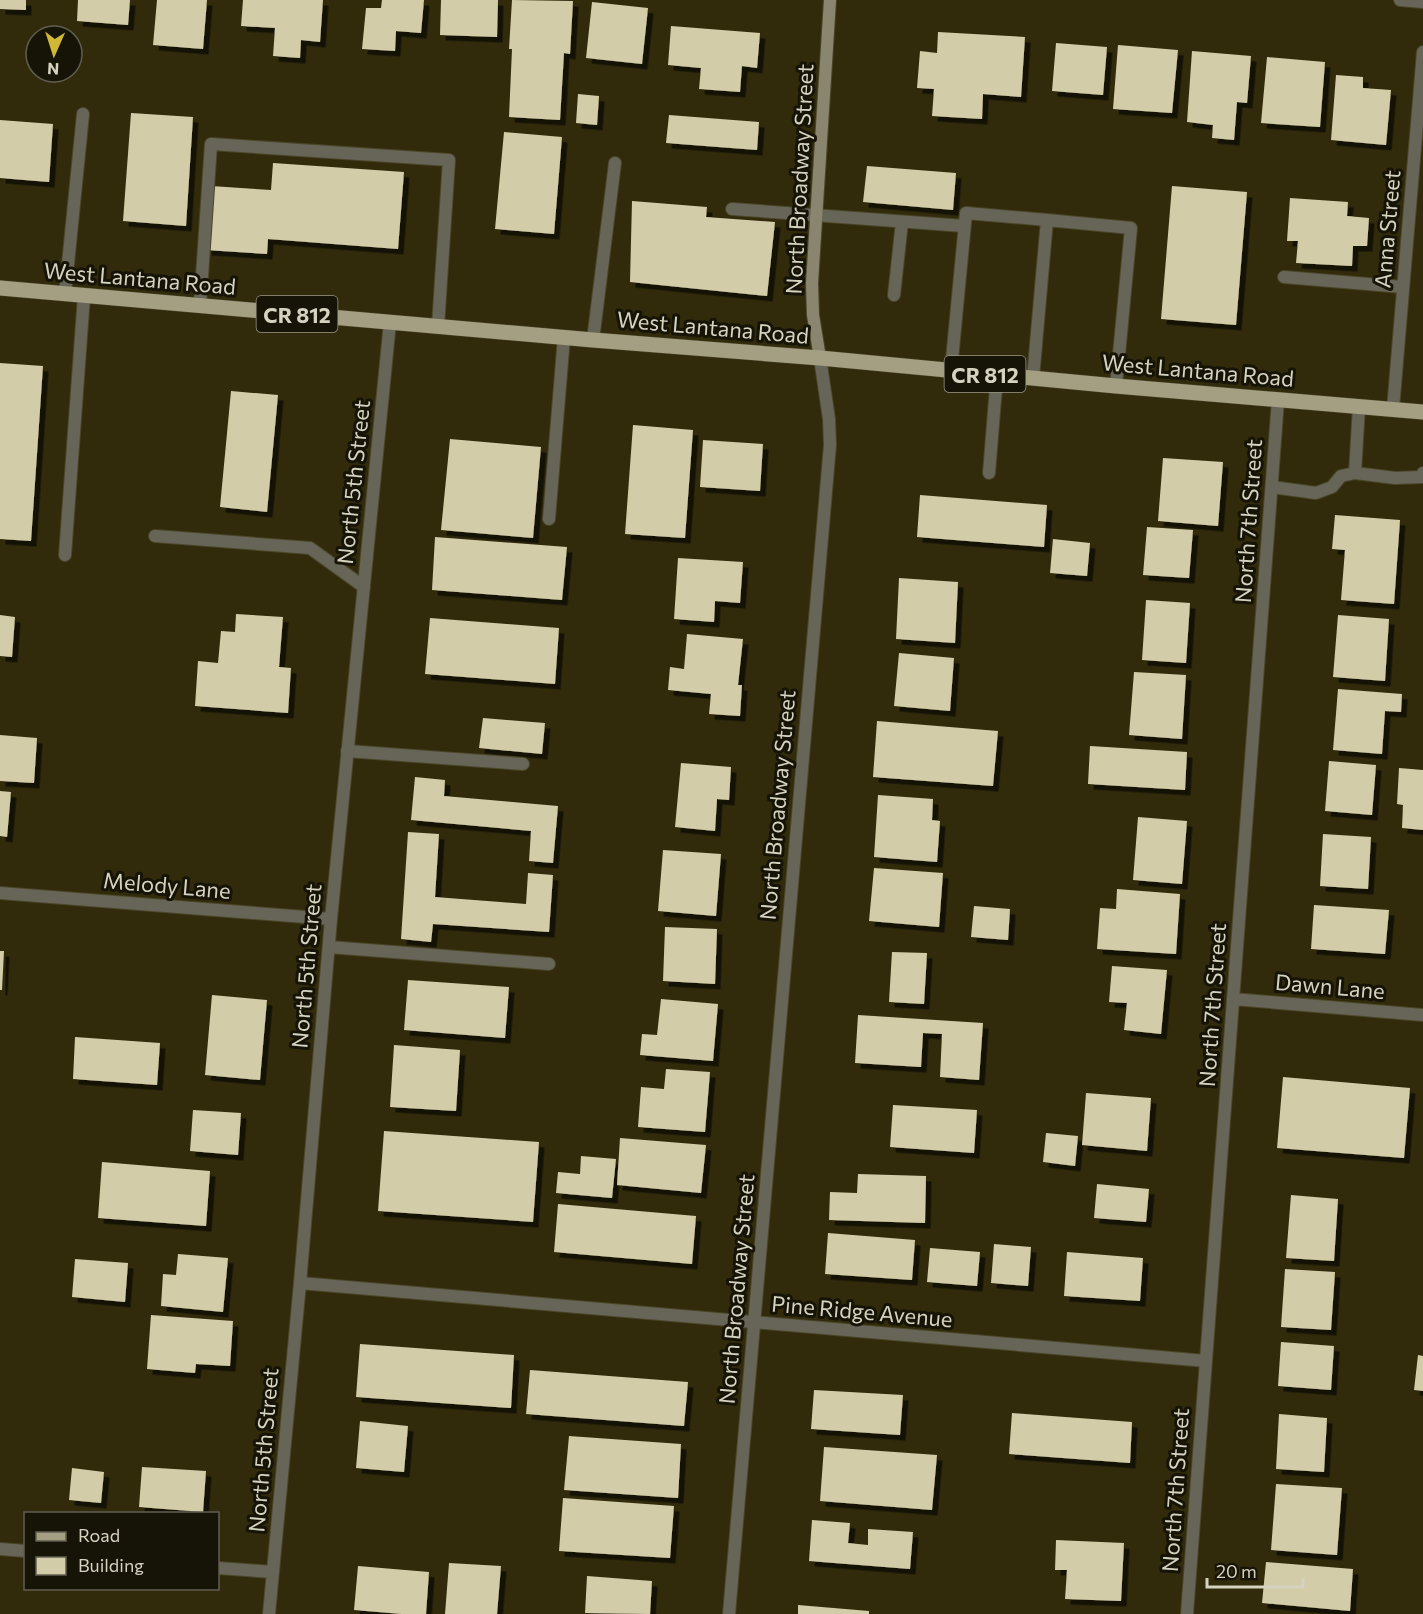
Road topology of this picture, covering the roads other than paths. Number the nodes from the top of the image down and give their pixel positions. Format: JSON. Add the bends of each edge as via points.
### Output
{"nodes":[{"id":1,"x":830,"y":0,"type":"edge"},
{"id":2,"x":1400,"y":0,"type":"edge"},
{"id":3,"x":1423,"y":2,"type":"edge"},
{"id":4,"x":1423,"y":52,"type":"edge"},
{"id":5,"x":83,"y":114,"type":"dead end"},
{"id":6,"x":615,"y":163,"type":"dead end"},
{"id":7,"x":732,"y":209,"type":"dead end"},
{"id":8,"x":817,"y":215,"type":"junction"},
{"id":9,"x":1047,"y":220,"type":"junction"},
{"id":10,"x":902,"y":222,"type":"junction"},
{"id":11,"x":964,"y":226,"type":"junction"},
{"id":12,"x":1284,"y":277,"type":"dead end"},
{"id":13,"x":1403,"y":287,"type":"junction"},
{"id":14,"x":0,"y":288,"type":"edge"},
{"id":15,"x":65,"y":294,"type":"junction"},
{"id":16,"x":894,"y":295,"type":"dead end"},
{"id":17,"x":84,"y":296,"type":"junction"},
{"id":18,"x":200,"y":305,"type":"junction"},
{"id":19,"x":390,"y":322,"type":"junction"},
{"id":20,"x":438,"y":326,"type":"junction"},
{"id":21,"x":564,"y":337,"type":"junction"},
{"id":22,"x":593,"y":340,"type":"junction"},
{"id":23,"x":820,"y":358,"type":"junction"},
{"id":24,"x":951,"y":370,"type":"junction"},
{"id":25,"x":997,"y":375,"type":"junction"},
{"id":26,"x":1033,"y":378,"type":"junction"},
{"id":27,"x":1116,"y":386,"type":"junction"},
{"id":28,"x":1278,"y":400,"type":"junction"},
{"id":29,"x":1359,"y":406,"type":"junction"},
{"id":30,"x":1393,"y":409,"type":"junction"},
{"id":31,"x":1423,"y":412,"type":"edge"},
{"id":32,"x":989,"y":473,"type":"dead end"},
{"id":33,"x":1355,"y":473,"type":"junction"},
{"id":34,"x":1423,"y":473,"type":"edge"},
{"id":35,"x":1272,"y":487,"type":"junction"},
{"id":36,"x":549,"y":519,"type":"dead end"},
{"id":37,"x":154,"y":536,"type":"dead end"},
{"id":38,"x":65,"y":555,"type":"dead end"},
{"id":39,"x":364,"y":587,"type":"junction"},
{"id":40,"x":348,"y":751,"type":"junction"},
{"id":41,"x":523,"y":764,"type":"dead end"},
{"id":42,"x":0,"y":893,"type":"edge"},
{"id":43,"x":331,"y":919,"type":"junction"},
{"id":44,"x":329,"y":948,"type":"junction"},
{"id":45,"x":549,"y":964,"type":"dead end"},
{"id":46,"x":1233,"y":999,"type":"junction"},
{"id":47,"x":1423,"y":1015,"type":"edge"},
{"id":48,"x":300,"y":1283,"type":"junction"},
{"id":49,"x":754,"y":1322,"type":"junction"},
{"id":50,"x":1206,"y":1361,"type":"junction"},
{"id":51,"x":0,"y":1549,"type":"edge"},
{"id":52,"x":24,"y":1551,"type":"edge"},
{"id":53,"x":219,"y":1568,"type":"edge"},
{"id":54,"x":273,"y":1572,"type":"junction"},
{"id":55,"x":269,"y":1614,"type":"edge"},
{"id":56,"x":729,"y":1614,"type":"edge"},
{"id":57,"x":1186,"y":1614,"type":"edge"}],
"edges":[{"from":1,"to":8,"type":"street","name":"North Broadway Street"},
{"from":2,"to":3,"type":"street"},
{"from":4,"to":13,"type":"street","name":"Anna Street"},
{"from":5,"to":15,"type":"street"},
{"from":6,"to":22,"type":"street"},
{"from":7,"to":8,"type":"street"},
{"from":8,"to":10,"type":"street"},
{"from":8,"to":23,"type":"street","name":"North Broadway Street","via":[[812,283]]},
{"from":9,"to":11,"type":"street","via":[[966,213]]},
{"from":9,"to":26,"type":"street"},
{"from":9,"to":27,"type":"street","via":[[1131,228]]},
{"from":10,"to":11,"type":"street"},
{"from":10,"to":16,"type":"street"},
{"from":11,"to":24,"type":"street"},
{"from":12,"to":13,"type":"street"},
{"from":13,"to":30,"type":"street","name":"Anna Street"},
{"from":14,"to":15,"type":"main road","name":"West Lantana Road","number":"CR 812"},
{"from":15,"to":17,"type":"main road","name":"West Lantana Road","number":"CR 812"},
{"from":17,"to":18,"type":"main road","name":"West Lantana Road","number":"CR 812"},
{"from":17,"to":38,"type":"street"},
{"from":18,"to":19,"type":"main road","name":"West Lantana Road","number":"CR 812"},
{"from":18,"to":20,"type":"street","via":[[211,144],[449,160]]},
{"from":19,"to":20,"type":"main road","name":"West Lantana Road","number":"CR 812"},
{"from":19,"to":39,"type":"street","name":"North 5th Street"},
{"from":20,"to":21,"type":"main road","name":"West Lantana Road","number":"CR 812"},
{"from":21,"to":22,"type":"main road","name":"West Lantana Road","number":"CR 812"},
{"from":21,"to":36,"type":"street"},
{"from":22,"to":23,"type":"main road","name":"West Lantana Road","number":"CR 812"},
{"from":23,"to":24,"type":"main road","name":"West Lantana Road","number":"CR 812"},
{"from":23,"to":49,"type":"street","name":"North Broadway Street","via":[[830,445]]},
{"from":24,"to":25,"type":"main road","name":"West Lantana Road","number":"CR 812"},
{"from":25,"to":26,"type":"main road","name":"West Lantana Road","number":"CR 812"},
{"from":25,"to":32,"type":"street"},
{"from":26,"to":27,"type":"main road","name":"West Lantana Road","number":"CR 812"},
{"from":27,"to":28,"type":"main road","name":"West Lantana Road","number":"CR 812"},
{"from":28,"to":29,"type":"main road","name":"West Lantana Road","number":"CR 812"},
{"from":28,"to":35,"type":"street","name":"North 7th Street"},
{"from":29,"to":30,"type":"main road","name":"West Lantana Road","number":"CR 812"},
{"from":29,"to":33,"type":"street"},
{"from":30,"to":31,"type":"main road","name":"West Lantana Road","number":"CR 812"},
{"from":33,"to":34,"type":"street","via":[[1395,478],[1422,477]]},
{"from":33,"to":35,"type":"street","via":[[1341,476],[1332,487],[1316,493]]},
{"from":35,"to":46,"type":"street","name":"North 7th Street"},
{"from":37,"to":39,"type":"street","via":[[310,548]]},
{"from":39,"to":40,"type":"street","name":"North 5th Street"},
{"from":40,"to":41,"type":"street"},
{"from":40,"to":43,"type":"street","name":"North 5th Street"},
{"from":42,"to":43,"type":"street","name":"Melody Lane"},
{"from":43,"to":44,"type":"street","name":"North 5th Street"},
{"from":44,"to":45,"type":"street"},
{"from":44,"to":48,"type":"street","name":"North 5th Street"},
{"from":46,"to":47,"type":"street","name":"Dawn Lane"},
{"from":46,"to":50,"type":"street","name":"North 7th Street"},
{"from":48,"to":49,"type":"street","name":"Pine Ridge Avenue"},
{"from":48,"to":54,"type":"street","name":"North 5th Street"},
{"from":49,"to":50,"type":"street","name":"Pine Ridge Avenue"},
{"from":49,"to":56,"type":"street","name":"North Broadway Street"},
{"from":50,"to":57,"type":"street","name":"North 7th Street"},
{"from":51,"to":52,"type":"street"},
{"from":53,"to":54,"type":"street"},
{"from":54,"to":55,"type":"street","name":"North 5th Street"}]}
